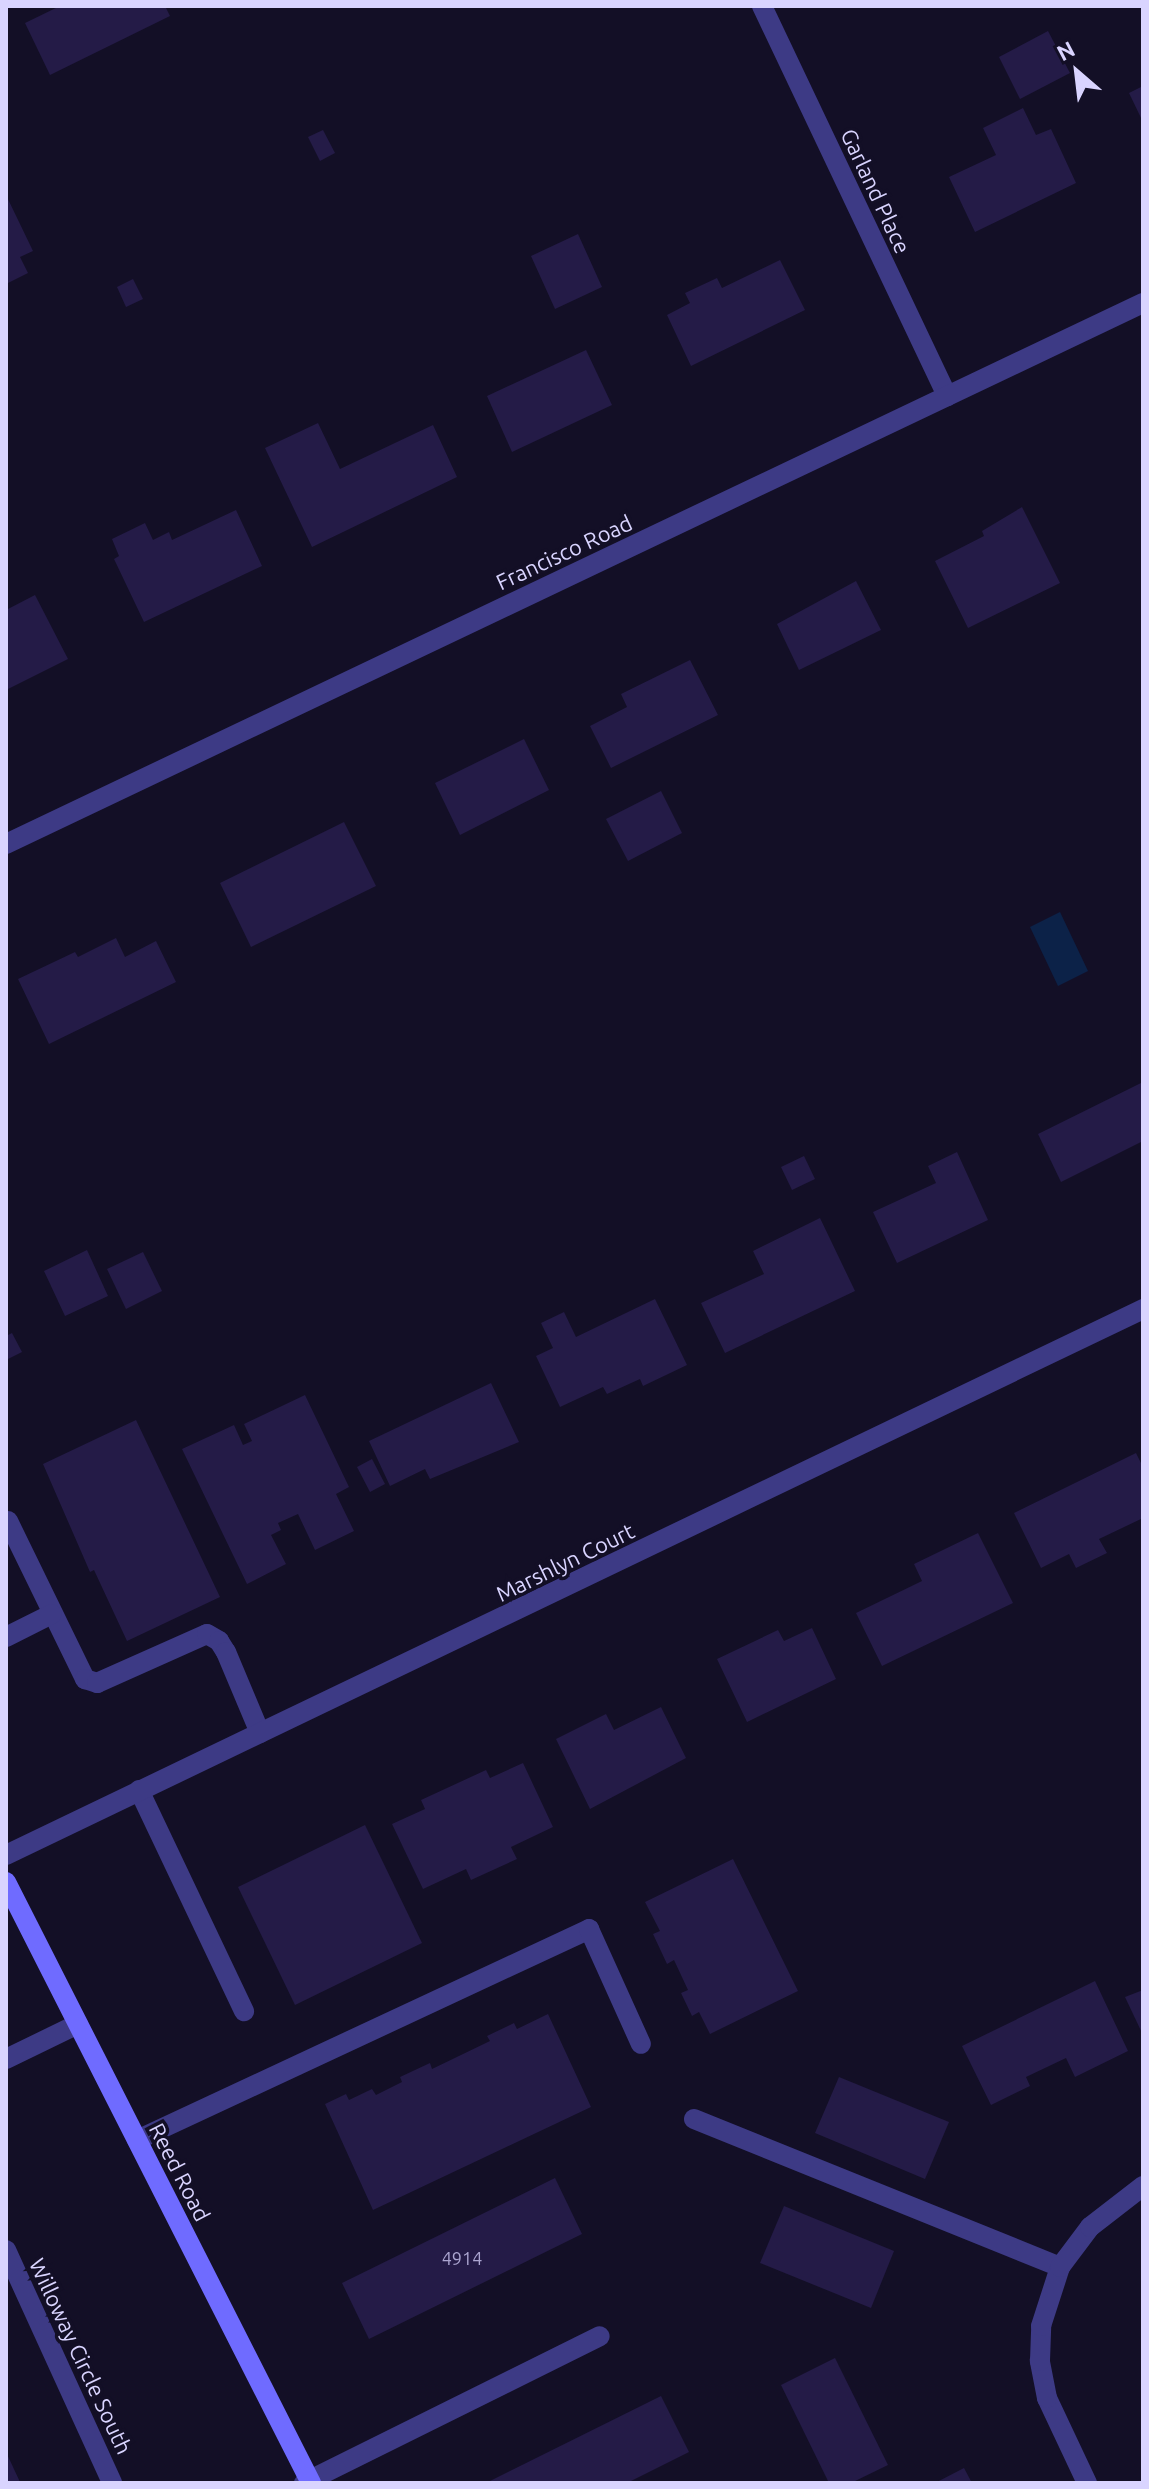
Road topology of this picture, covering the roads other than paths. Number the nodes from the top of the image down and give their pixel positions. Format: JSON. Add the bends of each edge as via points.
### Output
{"nodes":[{"id":1,"x":762,"y":6,"type":"edge"},
{"id":2,"x":1143,"y":303,"type":"edge"},
{"id":3,"x":947,"y":396,"type":"junction"},
{"id":4,"x":6,"y":844,"type":"edge"},
{"id":5,"x":1143,"y":1309,"type":"edge"},
{"id":6,"x":8,"y":1521,"type":"dead end"},
{"id":7,"x":52,"y":1614,"type":"junction"},
{"id":8,"x":6,"y":1637,"type":"edge"},
{"id":9,"x":260,"y":1733,"type":"junction"},
{"id":10,"x":139,"y":1790,"type":"junction"},
{"id":11,"x":6,"y":1855,"type":"edge"},
{"id":12,"x":6,"y":1882,"type":"edge"},
{"id":13,"x":244,"y":2011,"type":"dead end"},
{"id":14,"x":78,"y":2024,"type":"junction"},
{"id":15,"x":641,"y":2044,"type":"dead end"},
{"id":16,"x":6,"y":2059,"type":"edge"},
{"id":17,"x":694,"y":2119,"type":"dead end"},
{"id":18,"x":137,"y":2140,"type":"junction"},
{"id":19,"x":1143,"y":2186,"type":"edge"},
{"id":20,"x":6,"y":2250,"type":"edge"},
{"id":21,"x":1060,"y":2267,"type":"junction"},
{"id":22,"x":600,"y":2336,"type":"dead end"},
{"id":23,"x":309,"y":2482,"type":"edge"},
{"id":24,"x":112,"y":2483,"type":"edge"},
{"id":25,"x":1087,"y":2483,"type":"edge"}],
"edges":[{"from":1,"to":3,"type":"street","name":"Garland Place"},
{"from":2,"to":3,"type":"street","name":"Francisco Road"},
{"from":3,"to":4,"type":"street","name":"Francisco Road"},
{"from":5,"to":9,"type":"street","name":"Marshlyn Court"},
{"from":6,"to":7,"type":"street"},
{"from":7,"to":8,"type":"street"},
{"from":7,"to":9,"type":"street","via":[[85,1679],[97,1683],[207,1634],[219,1641]]},
{"from":9,"to":10,"type":"street","name":"Marshlyn Court"},
{"from":10,"to":11,"type":"street","name":"Marshlyn Court"},
{"from":10,"to":13,"type":"street"},
{"from":12,"to":14,"type":"main road","name":"Reed Road"},
{"from":14,"to":16,"type":"street"},
{"from":14,"to":18,"type":"main road","name":"Reed Road"},
{"from":15,"to":18,"type":"street","via":[[589,1929]]},
{"from":17,"to":21,"type":"street"},
{"from":18,"to":23,"type":"main road","name":"Reed Road"},
{"from":19,"to":21,"type":"street","via":[[1090,2227]]},
{"from":20,"to":24,"type":"street","name":"Willoway Circle South"},
{"from":21,"to":25,"type":"street","via":[[1041,2326],[1040,2361],[1047,2398]]},
{"from":22,"to":23,"type":"street"}]}
